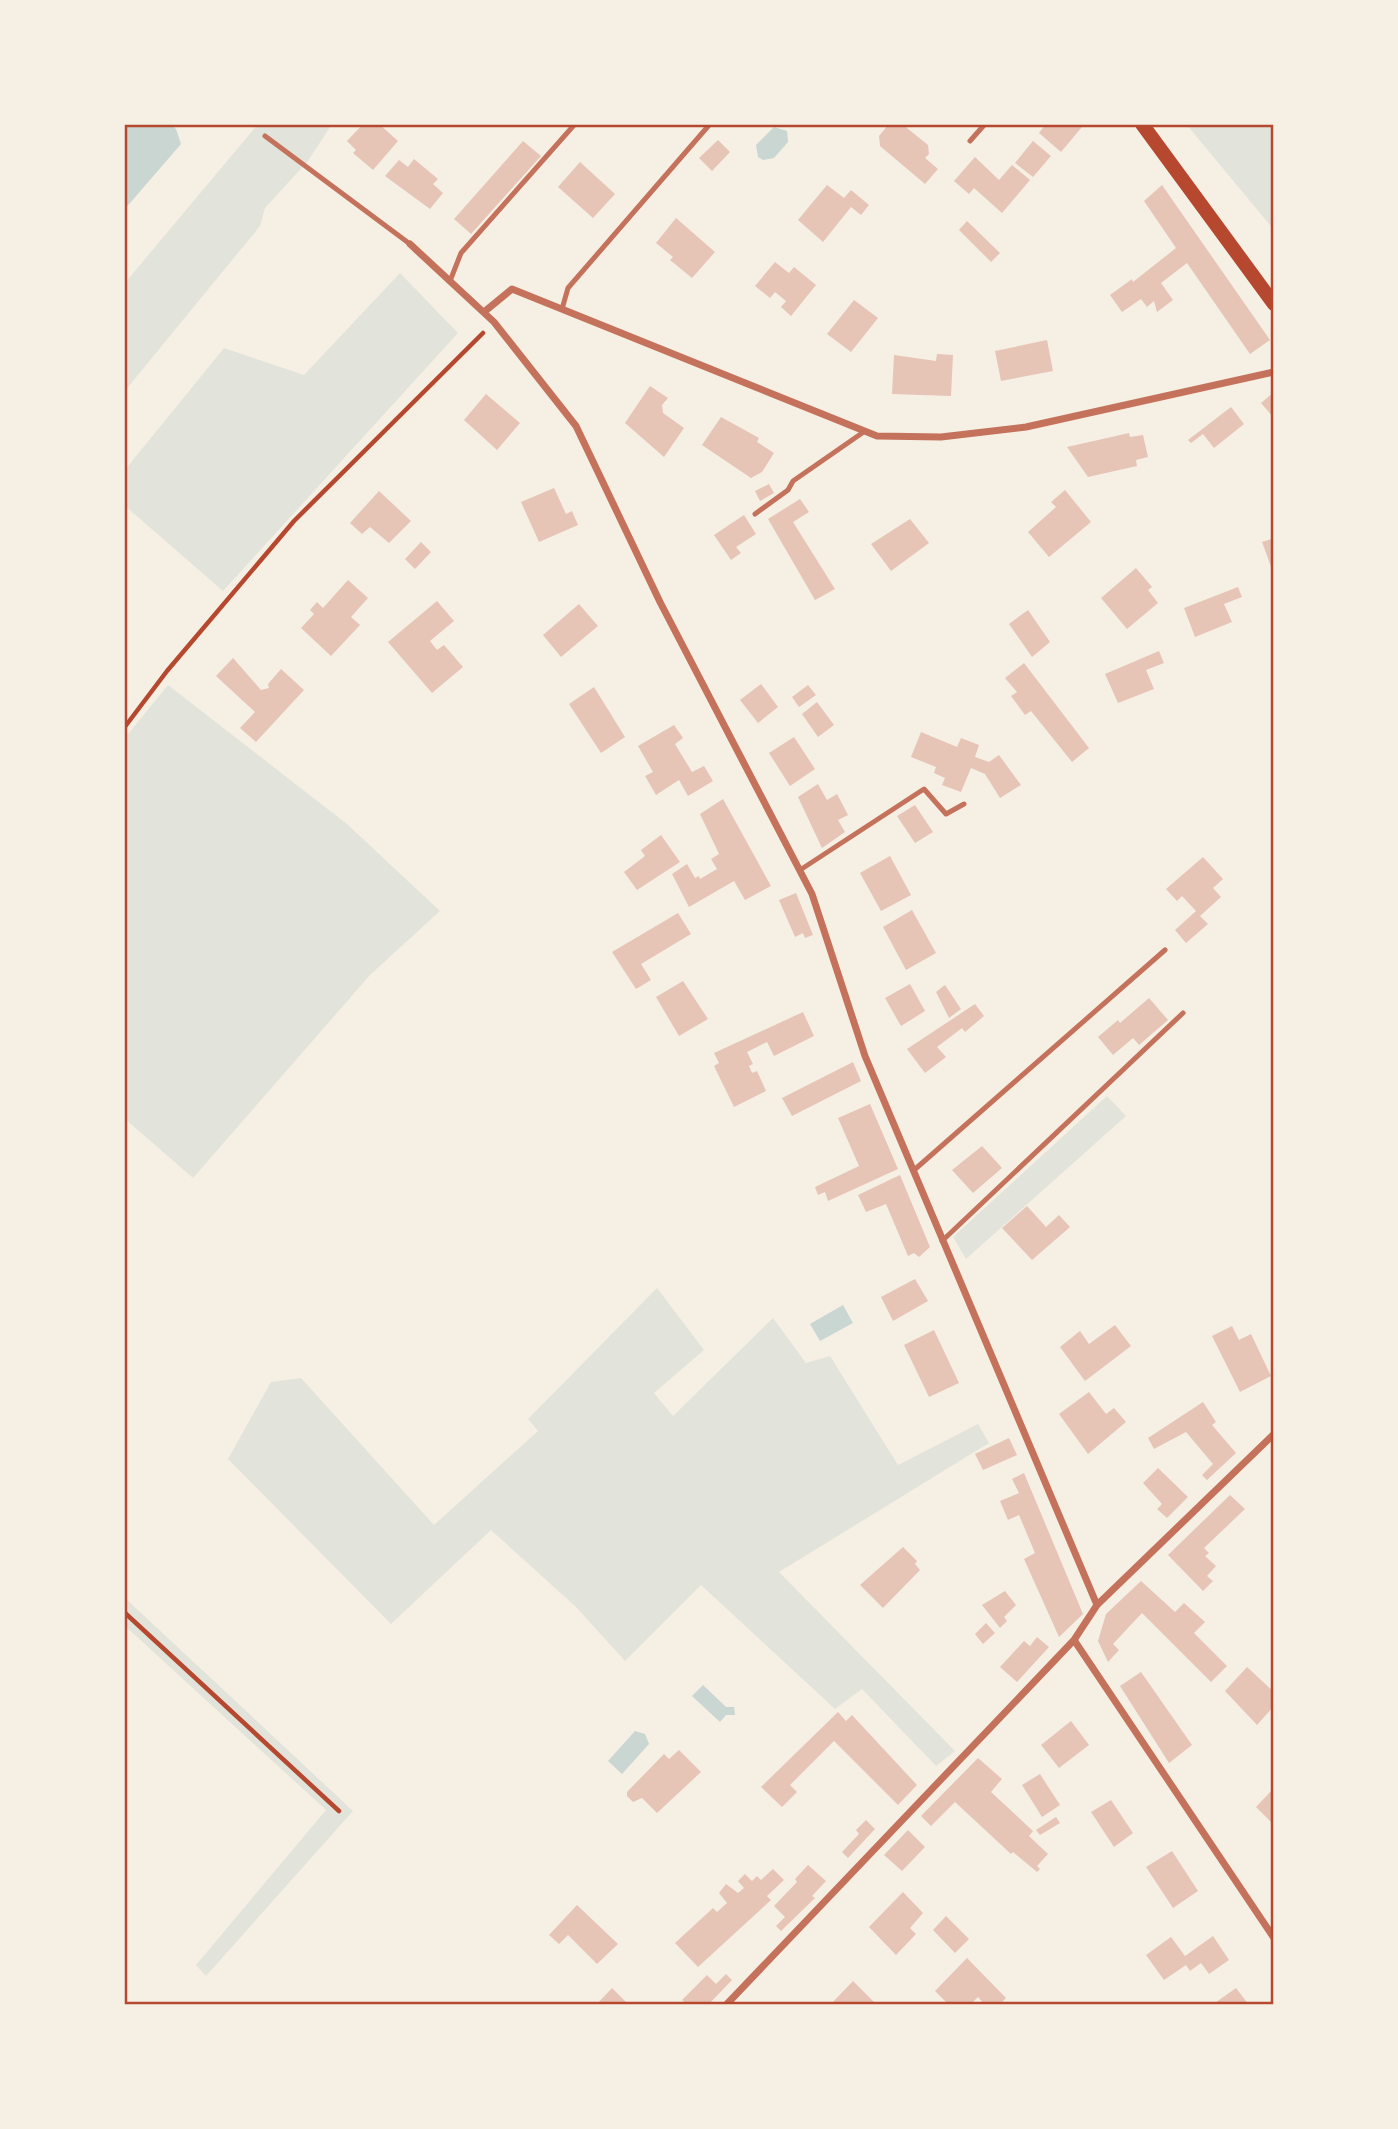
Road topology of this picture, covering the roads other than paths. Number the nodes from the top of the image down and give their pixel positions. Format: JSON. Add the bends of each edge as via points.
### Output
{"nodes":[{"id":1,"x":575,"y":124,"type":"edge"},
{"id":2,"x":709,"y":124,"type":"edge"},
{"id":3,"x":985,"y":124,"type":"edge"},
{"id":4,"x":1142,"y":124,"type":"edge"},
{"id":5,"x":265,"y":136,"type":"dead end"},
{"id":6,"x":970,"y":141,"type":"dead end"},
{"id":7,"x":410,"y":244,"type":"joint"},
{"id":8,"x":450,"y":281,"type":"junction"},
{"id":9,"x":1274,"y":304,"type":"edge"},
{"id":10,"x":562,"y":309,"type":"junction"},
{"id":11,"x":484,"y":312,"type":"junction"},
{"id":12,"x":1274,"y":372,"type":"edge"},
{"id":13,"x":865,"y":431,"type":"junction"},
{"id":14,"x":755,"y":514,"type":"dead end"},
{"id":15,"x":964,"y":804,"type":"dead end"},
{"id":16,"x":800,"y":870,"type":"junction"},
{"id":17,"x":1165,"y":950,"type":"dead end"},
{"id":18,"x":1183,"y":1013,"type":"dead end"},
{"id":19,"x":914,"y":1171,"type":"junction"},
{"id":20,"x":943,"y":1241,"type":"junction"},
{"id":21,"x":1274,"y":1434,"type":"edge"},
{"id":22,"x":1097,"y":1605,"type":"junction"},
{"id":23,"x":1074,"y":1640,"type":"junction"},
{"id":24,"x":1274,"y":1938,"type":"edge"},
{"id":25,"x":726,"y":2005,"type":"edge"}],
"edges":[{"from":1,"to":8,"type":"lane","via":[[461,253]]},
{"from":2,"to":10,"type":"lane","via":[[568,288]]},
{"from":3,"to":6,"type":"lane"},
{"from":4,"to":9,"type":"main road"},
{"from":5,"to":7,"type":"lane"},
{"from":7,"to":8,"type":"street"},
{"from":8,"to":11,"type":"street"},
{"from":10,"to":11,"type":"street","via":[[512,289]]},
{"from":10,"to":13,"type":"street"},
{"from":11,"to":16,"type":"street","via":[[576,426],[660,602]]},
{"from":12,"to":13,"type":"street","via":[[1026,427],[941,437],[877,436]]},
{"from":13,"to":14,"type":"lane"},
{"from":15,"to":16,"type":"lane","via":[[946,814],[924,789]]},
{"from":16,"to":19,"type":"street","via":[[865,1056]]},
{"from":17,"to":19,"type":"lane"},
{"from":18,"to":20,"type":"lane"},
{"from":19,"to":20,"type":"street"},
{"from":20,"to":22,"type":"street"},
{"from":21,"to":22,"type":"street"},
{"from":22,"to":23,"type":"street"},
{"from":23,"to":24,"type":"street"},
{"from":23,"to":25,"type":"street"}]}
